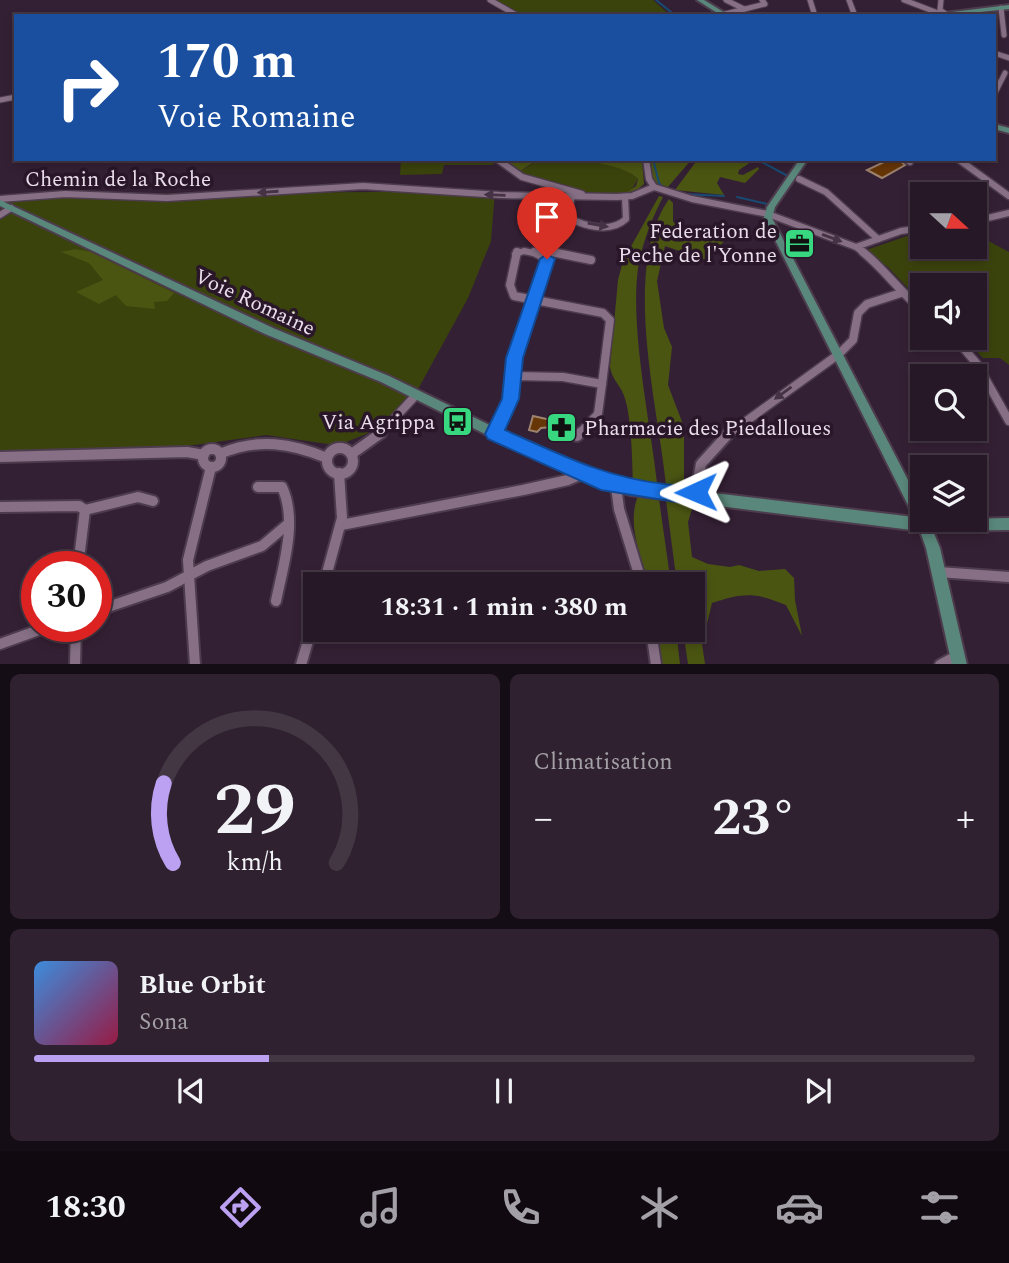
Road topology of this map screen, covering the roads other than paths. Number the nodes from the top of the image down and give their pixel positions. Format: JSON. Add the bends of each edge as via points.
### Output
{"nodes":[{"id":1,"x":490,"y":0,"type":"edge"},
{"id":2,"x":700,"y":0,"type":"edge"},
{"id":3,"x":726,"y":0,"type":"edge"},
{"id":4,"x":762,"y":0,"type":"edge"},
{"id":5,"x":904,"y":0,"type":"edge"},
{"id":6,"x":941,"y":0,"type":"edge"},
{"id":7,"x":1009,"y":7,"type":"edge"},
{"id":8,"x":1001,"y":8,"type":"junction"},
{"id":9,"x":744,"y":9,"type":"junction"},
{"id":10,"x":514,"y":14,"type":"edge"},
{"id":11,"x":724,"y":14,"type":"edge"},
{"id":12,"x":729,"y":14,"type":"edge"},
{"id":13,"x":943,"y":14,"type":"edge"},
{"id":14,"x":1007,"y":35,"type":"edge"},
{"id":15,"x":1007,"y":74,"type":"edge"},
{"id":16,"x":996,"y":92,"type":"edge"},
{"id":17,"x":500,"y":161,"type":"edge"},
{"id":18,"x":646,"y":161,"type":"edge"},
{"id":19,"x":803,"y":161,"type":"edge"},
{"id":20,"x":961,"y":161,"type":"edge"},
{"id":21,"x":799,"y":179,"type":"dead end"},
{"id":22,"x":654,"y":187,"type":"junction"},
{"id":23,"x":572,"y":196,"type":"junction"},
{"id":24,"x":588,"y":196,"type":"junction"},
{"id":25,"x":1009,"y":196,"type":"edge"},
{"id":26,"x":625,"y":197,"type":"junction"},
{"id":27,"x":0,"y":201,"type":"edge"},
{"id":28,"x":11,"y":208,"type":"junction"},
{"id":29,"x":1009,"y":213,"type":"edge"},
{"id":30,"x":768,"y":214,"type":"junction"},
{"id":31,"x":0,"y":215,"type":"edge"},
{"id":32,"x":524,"y":216,"type":"dead end"},
{"id":33,"x":567,"y":217,"type":"junction"},
{"id":34,"x":987,"y":218,"type":"edge"},
{"id":35,"x":910,"y":230,"type":"edge"},
{"id":36,"x":878,"y":239,"type":"junction"},
{"id":37,"x":856,"y":247,"type":"junction"},
{"id":38,"x":547,"y":259,"type":"junction"},
{"id":39,"x":591,"y":260,"type":"dead end"},
{"id":40,"x":901,"y":293,"type":"junction"},
{"id":41,"x":534,"y":300,"type":"junction"},
{"id":42,"x":910,"y":300,"type":"edge"},
{"id":43,"x":966,"y":350,"type":"edge"},
{"id":44,"x":839,"y":354,"type":"junction"},
{"id":45,"x":513,"y":376,"type":"junction"},
{"id":46,"x":602,"y":384,"type":"junction"},
{"id":47,"x":416,"y":395,"type":"junction"},
{"id":48,"x":1009,"y":421,"type":"edge"},
{"id":49,"x":494,"y":434,"type":"junction"},
{"id":50,"x":577,"y":436,"type":"dead end"},
{"id":51,"x":222,"y":453,"type":"junction"},
{"id":52,"x":353,"y":453,"type":"junction"},
{"id":53,"x":204,"y":455,"type":"junction"},
{"id":54,"x":0,"y":457,"type":"edge"},
{"id":55,"x":327,"y":458,"type":"junction"},
{"id":56,"x":211,"y":467,"type":"junction"},
{"id":57,"x":339,"y":473,"type":"junction"},
{"id":58,"x":582,"y":474,"type":"junction"},
{"id":59,"x":616,"y":486,"type":"junction"},
{"id":60,"x":258,"y":487,"type":"dead end"},
{"id":61,"x":695,"y":496,"type":"junction"},
{"id":62,"x":910,"y":496,"type":"edge"},
{"id":63,"x":153,"y":500,"type":"dead end"},
{"id":64,"x":0,"y":507,"type":"edge"},
{"id":65,"x":85,"y":510,"type":"junction"},
{"id":66,"x":910,"y":521,"type":"edge"},
{"id":67,"x":987,"y":523,"type":"edge"},
{"id":68,"x":288,"y":524,"type":"junction"},
{"id":69,"x":1009,"y":524,"type":"edge"},
{"id":70,"x":341,"y":525,"type":"junction"},
{"id":71,"x":926,"y":532,"type":"edge"},
{"id":72,"x":79,"y":551,"type":"edge"},
{"id":73,"x":327,"y":572,"type":"edge"},
{"id":74,"x":638,"y":572,"type":"edge"},
{"id":75,"x":938,"y":572,"type":"junction"},
{"id":76,"x":189,"y":576,"type":"junction"},
{"id":77,"x":1009,"y":578,"type":"edge"},
{"id":78,"x":276,"y":601,"type":"dead end"},
{"id":79,"x":112,"y":606,"type":"edge"},
{"id":80,"x":21,"y":636,"type":"edge"},
{"id":81,"x":76,"y":642,"type":"edge"},
{"id":82,"x":308,"y":642,"type":"edge"},
{"id":83,"x":653,"y":642,"type":"edge"},
{"id":84,"x":0,"y":643,"type":"edge"},
{"id":85,"x":960,"y":662,"type":"edge"},
{"id":86,"x":75,"y":664,"type":"edge"},
{"id":87,"x":195,"y":664,"type":"edge"},
{"id":88,"x":301,"y":664,"type":"edge"},
{"id":89,"x":656,"y":664,"type":"edge"},
{"id":90,"x":940,"y":664,"type":"edge"}],
"edges":[{"from":1,"to":10,"type":"street"},
{"from":2,"to":11,"type":"main road"},
{"from":3,"to":9,"type":"street"},
{"from":4,"to":9,"type":"street","via":[[765,4]]},
{"from":5,"to":13,"type":"street"},
{"from":6,"to":13,"type":"street"},
{"from":7,"to":8,"type":"main road"},
{"from":8,"to":13,"type":"main road"},
{"from":8,"to":14,"type":"street"},
{"from":9,"to":12,"type":"street"},
{"from":15,"to":16,"type":"street"},
{"from":17,"to":24,"type":"street","via":[[522,177]]},
{"from":18,"to":22,"type":"street"},
{"from":19,"to":30,"type":"main road"},
{"from":20,"to":25,"type":"street"},
{"from":21,"to":36,"type":"street","via":[[826,192]]},
{"from":22,"to":26,"type":"street","name":"Chemin de la Roche"},
{"from":22,"to":30,"type":"street"},
{"from":23,"to":24,"type":"street","name":"Chemin de la Roche"},
{"from":23,"to":27,"type":"street","name":"Chemin de la Roche","one_way":true,"via":[[363,186],[167,198],[65,194]]},
{"from":23,"to":33,"type":"street"},
{"from":24,"to":26,"type":"street","name":"Chemin de la Roche"},
{"from":33,"to":26,"type":"street","one_way":true,"via":[[617,227],[627,215]]},
{"from":27,"to":28,"type":"main road","name":"Voie Romaine"},
{"from":28,"to":31,"type":"street"},
{"from":28,"to":47,"type":"main road","name":"Voie Romaine","via":[[243,320]]},
{"from":29,"to":34,"type":"street"},
{"from":30,"to":37,"type":"street","one_way":true},
{"from":30,"to":44,"type":"main road"},
{"from":32,"to":33,"type":"street"},
{"from":35,"to":36,"type":"street"},
{"from":36,"to":37,"type":"street"},
{"from":37,"to":40,"type":"street","via":[[876,262]]},
{"from":38,"to":39,"type":"street","via":[[550,252]]},
{"from":38,"to":41,"type":"street"},
{"from":38,"to":41,"type":"street","via":[[525,250],[515,253],[510,285],[514,296]]},
{"from":40,"to":42,"type":"street"},
{"from":40,"to":44,"type":"street","via":[[866,304],[858,313],[853,340]]},
{"from":41,"to":45,"type":"street","via":[[514,358]]},
{"from":41,"to":46,"type":"street","via":[[603,313],[610,320]]},
{"from":43,"to":48,"type":"street"},
{"from":44,"to":61,"type":"street","one_way":true,"via":[[732,430],[701,464]]},
{"from":44,"to":62,"type":"main road"},
{"from":45,"to":46,"type":"street"},
{"from":45,"to":49,"type":"street","via":[[511,399]]},
{"from":46,"to":50,"type":"street","via":[[603,407],[598,419]]},
{"from":47,"to":49,"type":"main road","name":"Voie Romaine"},
{"from":47,"to":52,"type":"street","via":[[378,436]]},
{"from":49,"to":58,"type":"main road","name":"Voie Romaine"},
{"from":51,"to":53,"type":"street","via":[[215,450]]},
{"from":51,"to":55,"type":"street","via":[[271,442]]},
{"from":51,"to":56,"type":"street"},
{"from":52,"to":55,"type":"street","via":[[337,449]]},
{"from":52,"to":57,"type":"street","via":[[351,467]]},
{"from":53,"to":54,"type":"street"},
{"from":53,"to":56,"type":"street","via":[[203,464]]},
{"from":55,"to":57,"type":"street","via":[[328,469]]},
{"from":56,"to":76,"type":"street","via":[[189,549]]},
{"from":57,"to":70,"type":"street"},
{"from":58,"to":59,"type":"main road","name":"Voie Romaine"},
{"from":58,"to":70,"type":"street"},
{"from":59,"to":61,"type":"main road","name":"Voie Romaine"},
{"from":59,"to":74,"type":"street"},
{"from":60,"to":68,"type":"street","via":[[277,485],[285,490]]},
{"from":61,"to":66,"type":"main road","name":"Voie Romaine"},
{"from":63,"to":65,"type":"street","via":[[138,496]]},
{"from":64,"to":65,"type":"street","via":[[70,505]]},
{"from":65,"to":72,"type":"street"},
{"from":67,"to":69,"type":"main road","name":"Voie Romaine"},
{"from":68,"to":76,"type":"street","via":[[262,546]]},
{"from":68,"to":78,"type":"street"},
{"from":70,"to":73,"type":"street"},
{"from":71,"to":75,"type":"main road"},
{"from":75,"to":77,"type":"street"},
{"from":75,"to":85,"type":"main road"},
{"from":76,"to":79,"type":"street"},
{"from":76,"to":87,"type":"street"},
{"from":80,"to":84,"type":"street"},
{"from":81,"to":86,"type":"street"},
{"from":82,"to":88,"type":"street"},
{"from":83,"to":89,"type":"street"},
{"from":85,"to":90,"type":"street","via":[[951,659]]}]}
